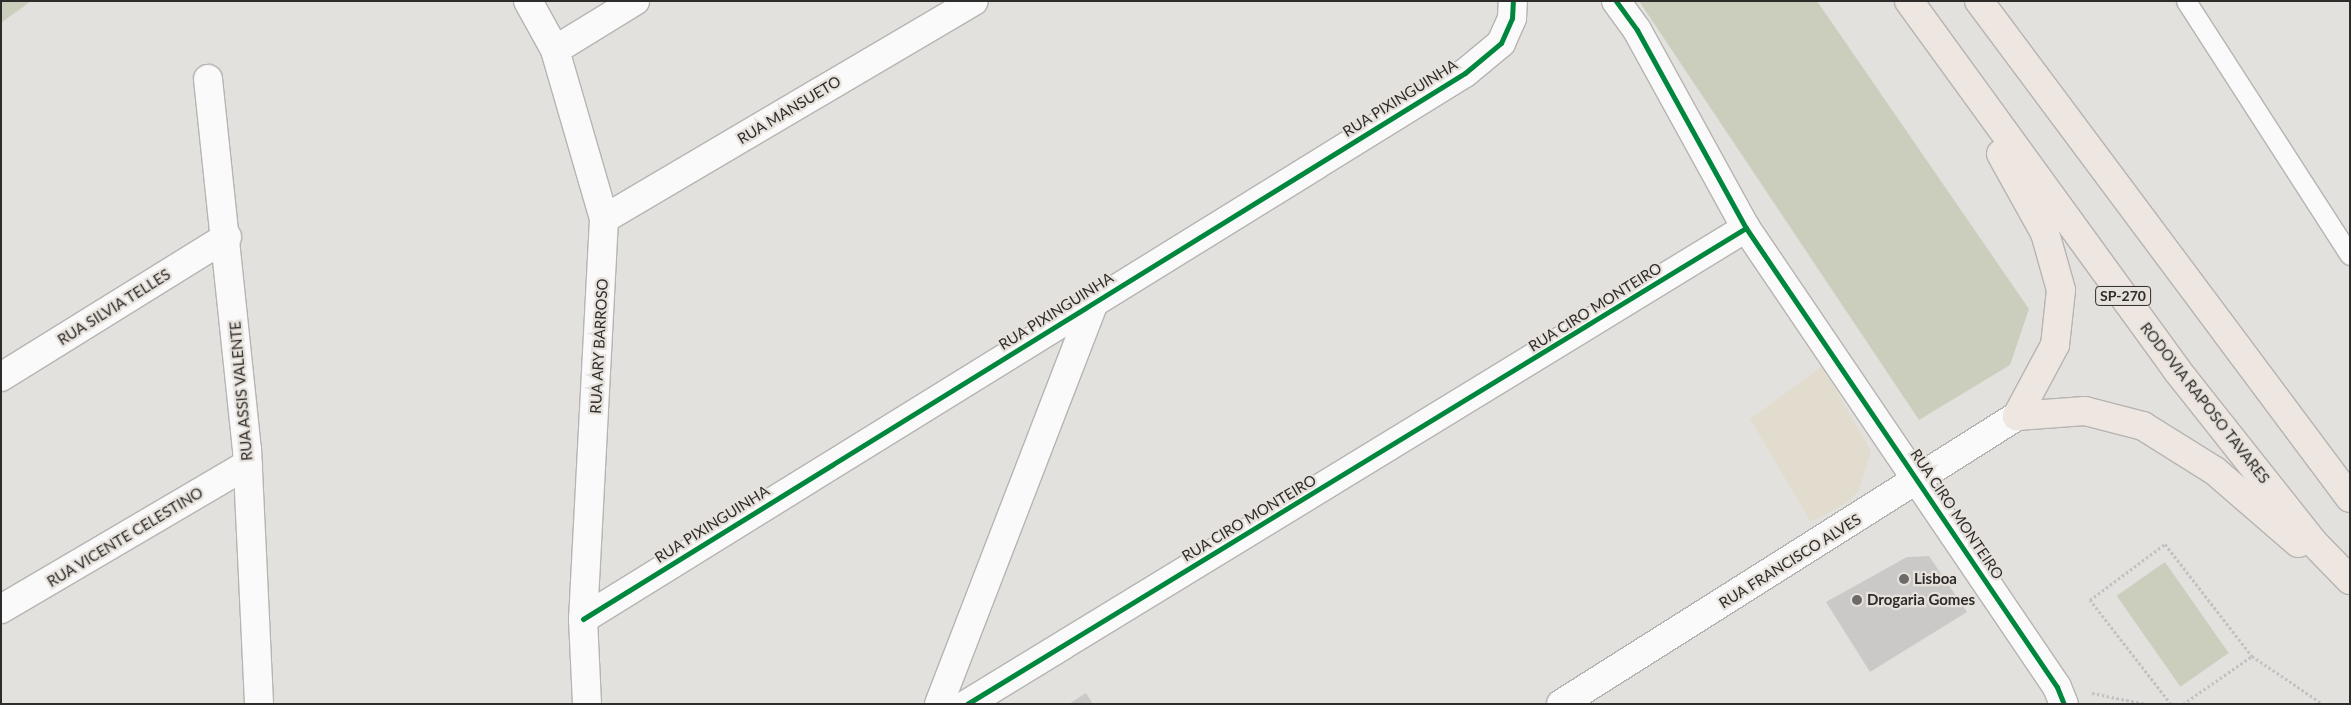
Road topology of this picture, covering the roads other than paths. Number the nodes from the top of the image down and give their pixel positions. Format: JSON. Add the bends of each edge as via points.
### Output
{"nodes":[{"id":1,"x":528,"y":1,"type":"edge"},
{"id":2,"x":635,"y":1,"type":"edge"},
{"id":3,"x":974,"y":1,"type":"edge"},
{"id":4,"x":1514,"y":1,"type":"edge"},
{"id":5,"x":1616,"y":1,"type":"edge"},
{"id":6,"x":1909,"y":1,"type":"edge"},
{"id":7,"x":1979,"y":1,"type":"edge"},
{"id":8,"x":2186,"y":1,"type":"edge"},
{"id":9,"x":555,"y":50,"type":"junction"},
{"id":10,"x":1950,"y":64,"type":"junction"},
{"id":11,"x":208,"y":80,"type":"dead end"},
{"id":12,"x":604,"y":219,"type":"junction"},
{"id":13,"x":1746,"y":228,"type":"junction"},
{"id":14,"x":227,"y":237,"type":"junction"},
{"id":15,"x":2347,"y":249,"type":"edge"},
{"id":16,"x":1094,"y":302,"type":"junction"},
{"id":17,"x":1,"y":377,"type":"edge"},
{"id":18,"x":2017,"y":416,"type":"junction"},
{"id":19,"x":248,"y":464,"type":"junction"},
{"id":20,"x":1919,"y":481,"type":"junction"},
{"id":21,"x":2350,"y":498,"type":"edge"},
{"id":22,"x":2350,"y":580,"type":"edge"},
{"id":23,"x":2350,"y":598,"type":"edge"},
{"id":24,"x":1,"y":609,"type":"edge"},
{"id":25,"x":583,"y":619,"type":"junction"},
{"id":26,"x":2060,"y":695,"type":"edge"},
{"id":27,"x":259,"y":704,"type":"edge"},
{"id":28,"x":587,"y":704,"type":"edge"},
{"id":29,"x":939,"y":704,"type":"edge"},
{"id":30,"x":967,"y":704,"type":"edge"},
{"id":31,"x":1561,"y":704,"type":"edge"}],
"edges":[{"from":1,"to":9,"type":"street","name":"RUA ARY BARROSO"},
{"from":2,"to":9,"type":"street"},
{"from":3,"to":12,"type":"street","name":"RUA MANSUETO"},
{"from":4,"to":16,"type":"street","name":"RUA PIXINGUINHA","via":[[1512,18],[1501,43],[1465,73]]},
{"from":5,"to":13,"type":"street","via":[[1637,30]]},
{"from":6,"to":10,"type":"highway","name":"RODOVIA RAPOSO TAVARES","number":"SP-270"},
{"from":7,"to":21,"type":"highway"},
{"from":8,"to":15,"type":"lane"},
{"from":9,"to":12,"type":"street","name":"RUA ARY BARROSO"},
{"from":10,"to":18,"type":"highway","via":[[2045,233],[2061,290],[2054,345]]},
{"from":10,"to":22,"type":"highway","name":"RODOVIA RAPOSO TAVARES","number":"SP-270","via":[[2176,369],[2313,542]]},
{"from":11,"to":14,"type":"street","name":"RUA ASSIS VALENTE"},
{"from":12,"to":25,"type":"street","name":"RUA ARY BARROSO"},
{"from":13,"to":20,"type":"street","name":"RUA CIRO MONTEIRO"},
{"from":13,"to":30,"type":"street","name":"RUA CIRO MONTEIRO"},
{"from":14,"to":17,"type":"street","name":"RUA SILVIA TELLES"},
{"from":14,"to":19,"type":"street","name":"RUA ASSIS VALENTE"},
{"from":16,"to":25,"type":"street","name":"RUA PIXINGUINHA"},
{"from":16,"to":29,"type":"street"},
{"from":18,"to":20,"type":"street","name":"RUA FRANCISCO ALVES"},
{"from":18,"to":23,"type":"highway","via":[[2085,411],[2143,426],[2215,471],[2304,548]]},
{"from":19,"to":24,"type":"street","name":"RUA VICENTE CELESTINO"},
{"from":19,"to":27,"type":"street","name":"RUA ASSIS VALENTE"},
{"from":20,"to":26,"type":"street","name":"RUA CIRO MONTEIRO"},
{"from":20,"to":31,"type":"street","name":"RUA FRANCISCO ALVES"},
{"from":25,"to":28,"type":"street","name":"RUA ARY BARROSO"}]}
